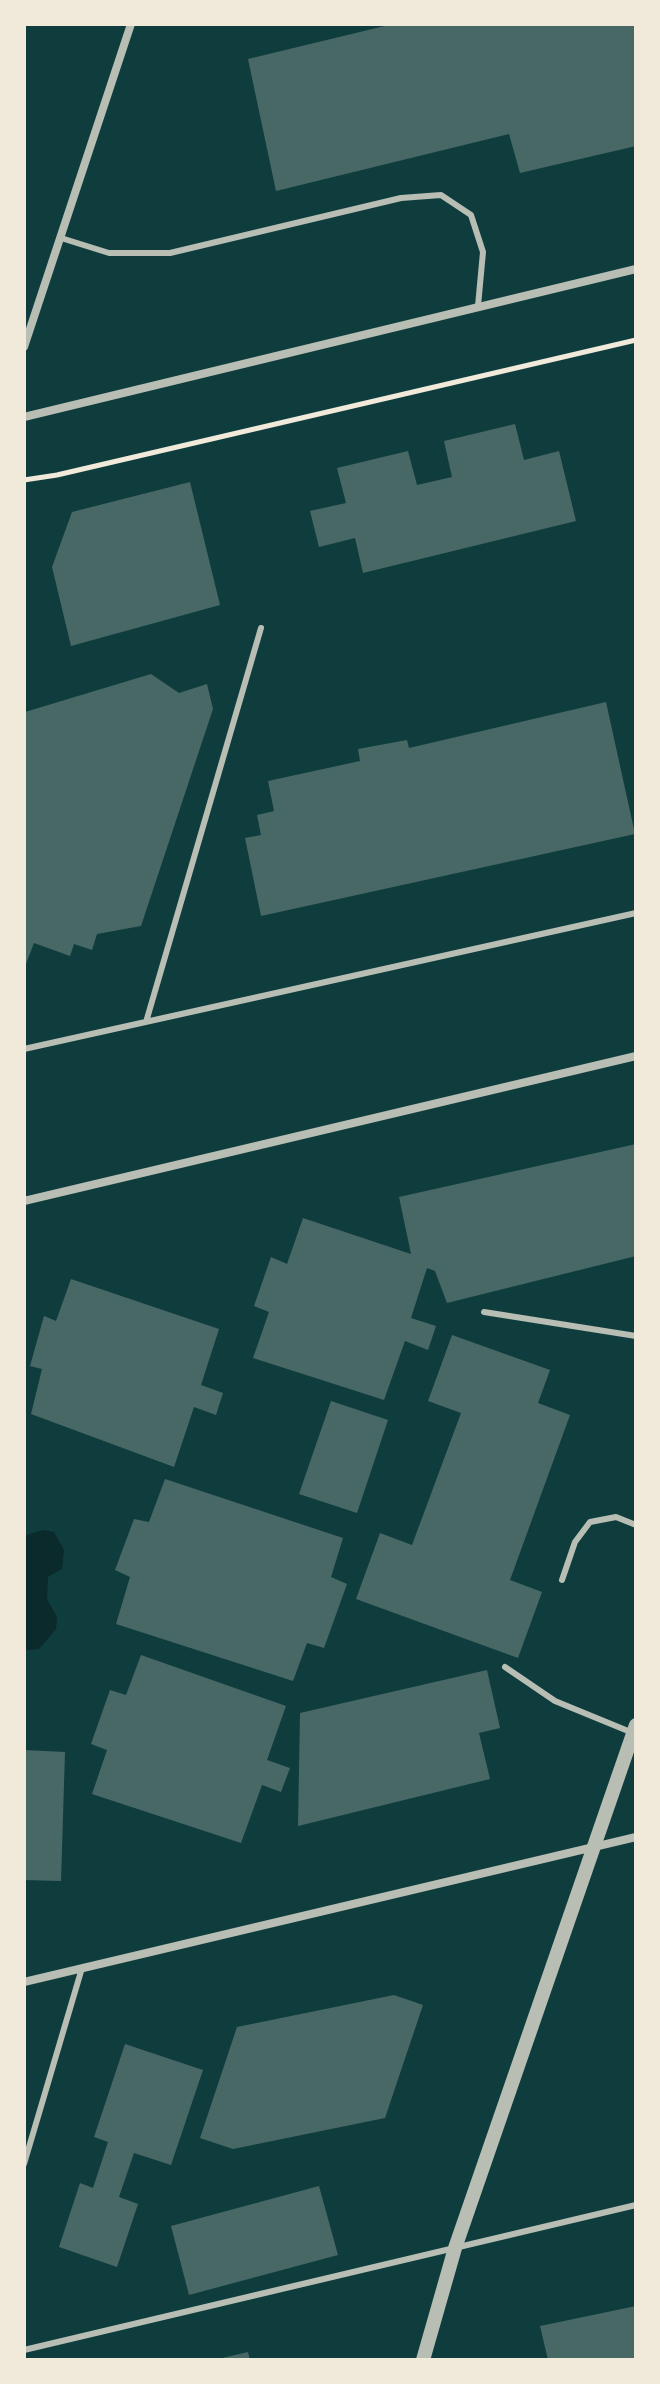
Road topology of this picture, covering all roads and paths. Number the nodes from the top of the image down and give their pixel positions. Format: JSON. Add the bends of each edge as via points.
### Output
{"nodes":[{"id":1,"x":131,"y":24,"type":"edge"},
{"id":2,"x":61,"y":238,"type":"junction"},
{"id":3,"x":636,"y":269,"type":"edge"},
{"id":4,"x":478,"y":306,"type":"junction"},
{"id":5,"x":636,"y":340,"type":"edge"},
{"id":6,"x":24,"y":347,"type":"edge"},
{"id":7,"x":24,"y":417,"type":"edge"},
{"id":8,"x":24,"y":480,"type":"edge"},
{"id":9,"x":261,"y":628,"type":"dead end"},
{"id":10,"x":636,"y":913,"type":"edge"},
{"id":11,"x":146,"y":1022,"type":"junction"},
{"id":12,"x":24,"y":1049,"type":"edge"},
{"id":13,"x":636,"y":1056,"type":"edge"},
{"id":14,"x":24,"y":1201,"type":"edge"},
{"id":15,"x":484,"y":1312,"type":"dead end"},
{"id":16,"x":636,"y":1336,"type":"edge"},
{"id":17,"x":636,"y":1525,"type":"edge"},
{"id":18,"x":562,"y":1580,"type":"dead end"},
{"id":19,"x":505,"y":1667,"type":"dead end"},
{"id":20,"x":635,"y":1729,"type":"edge"},
{"id":21,"x":636,"y":1837,"type":"edge"},
{"id":22,"x":594,"y":1847,"type":"junction"},
{"id":23,"x":82,"y":1968,"type":"junction"},
{"id":24,"x":24,"y":1982,"type":"edge"},
{"id":25,"x":24,"y":2164,"type":"edge"},
{"id":26,"x":636,"y":2205,"type":"edge"},
{"id":27,"x":455,"y":2248,"type":"junction"},
{"id":28,"x":24,"y":2350,"type":"edge"},
{"id":29,"x":423,"y":2360,"type":"edge"}],
"edges":[{"from":1,"to":2,"type":"street"},
{"from":2,"to":4,"type":"lane","via":[[109,253],[170,253],[401,198],[441,195],[471,215],[483,252]]},
{"from":2,"to":6,"type":"street"},
{"from":3,"to":4,"type":"street"},
{"from":4,"to":7,"type":"street"},
{"from":5,"to":8,"type":"path"},
{"from":9,"to":11,"type":"lane"},
{"from":10,"to":11,"type":"lane"},
{"from":11,"to":12,"type":"lane"},
{"from":13,"to":14,"type":"street"},
{"from":15,"to":16,"type":"lane"},
{"from":17,"to":18,"type":"lane","via":[[616,1517],[590,1522],[575,1542]]},
{"from":19,"to":20,"type":"lane","via":[[555,1701]]},
{"from":20,"to":22,"type":"street"},
{"from":21,"to":22,"type":"street"},
{"from":22,"to":23,"type":"street"},
{"from":22,"to":27,"type":"street"},
{"from":23,"to":24,"type":"street"},
{"from":23,"to":25,"type":"lane"},
{"from":26,"to":27,"type":"lane"},
{"from":27,"to":28,"type":"lane"},
{"from":27,"to":29,"type":"street"}]}
